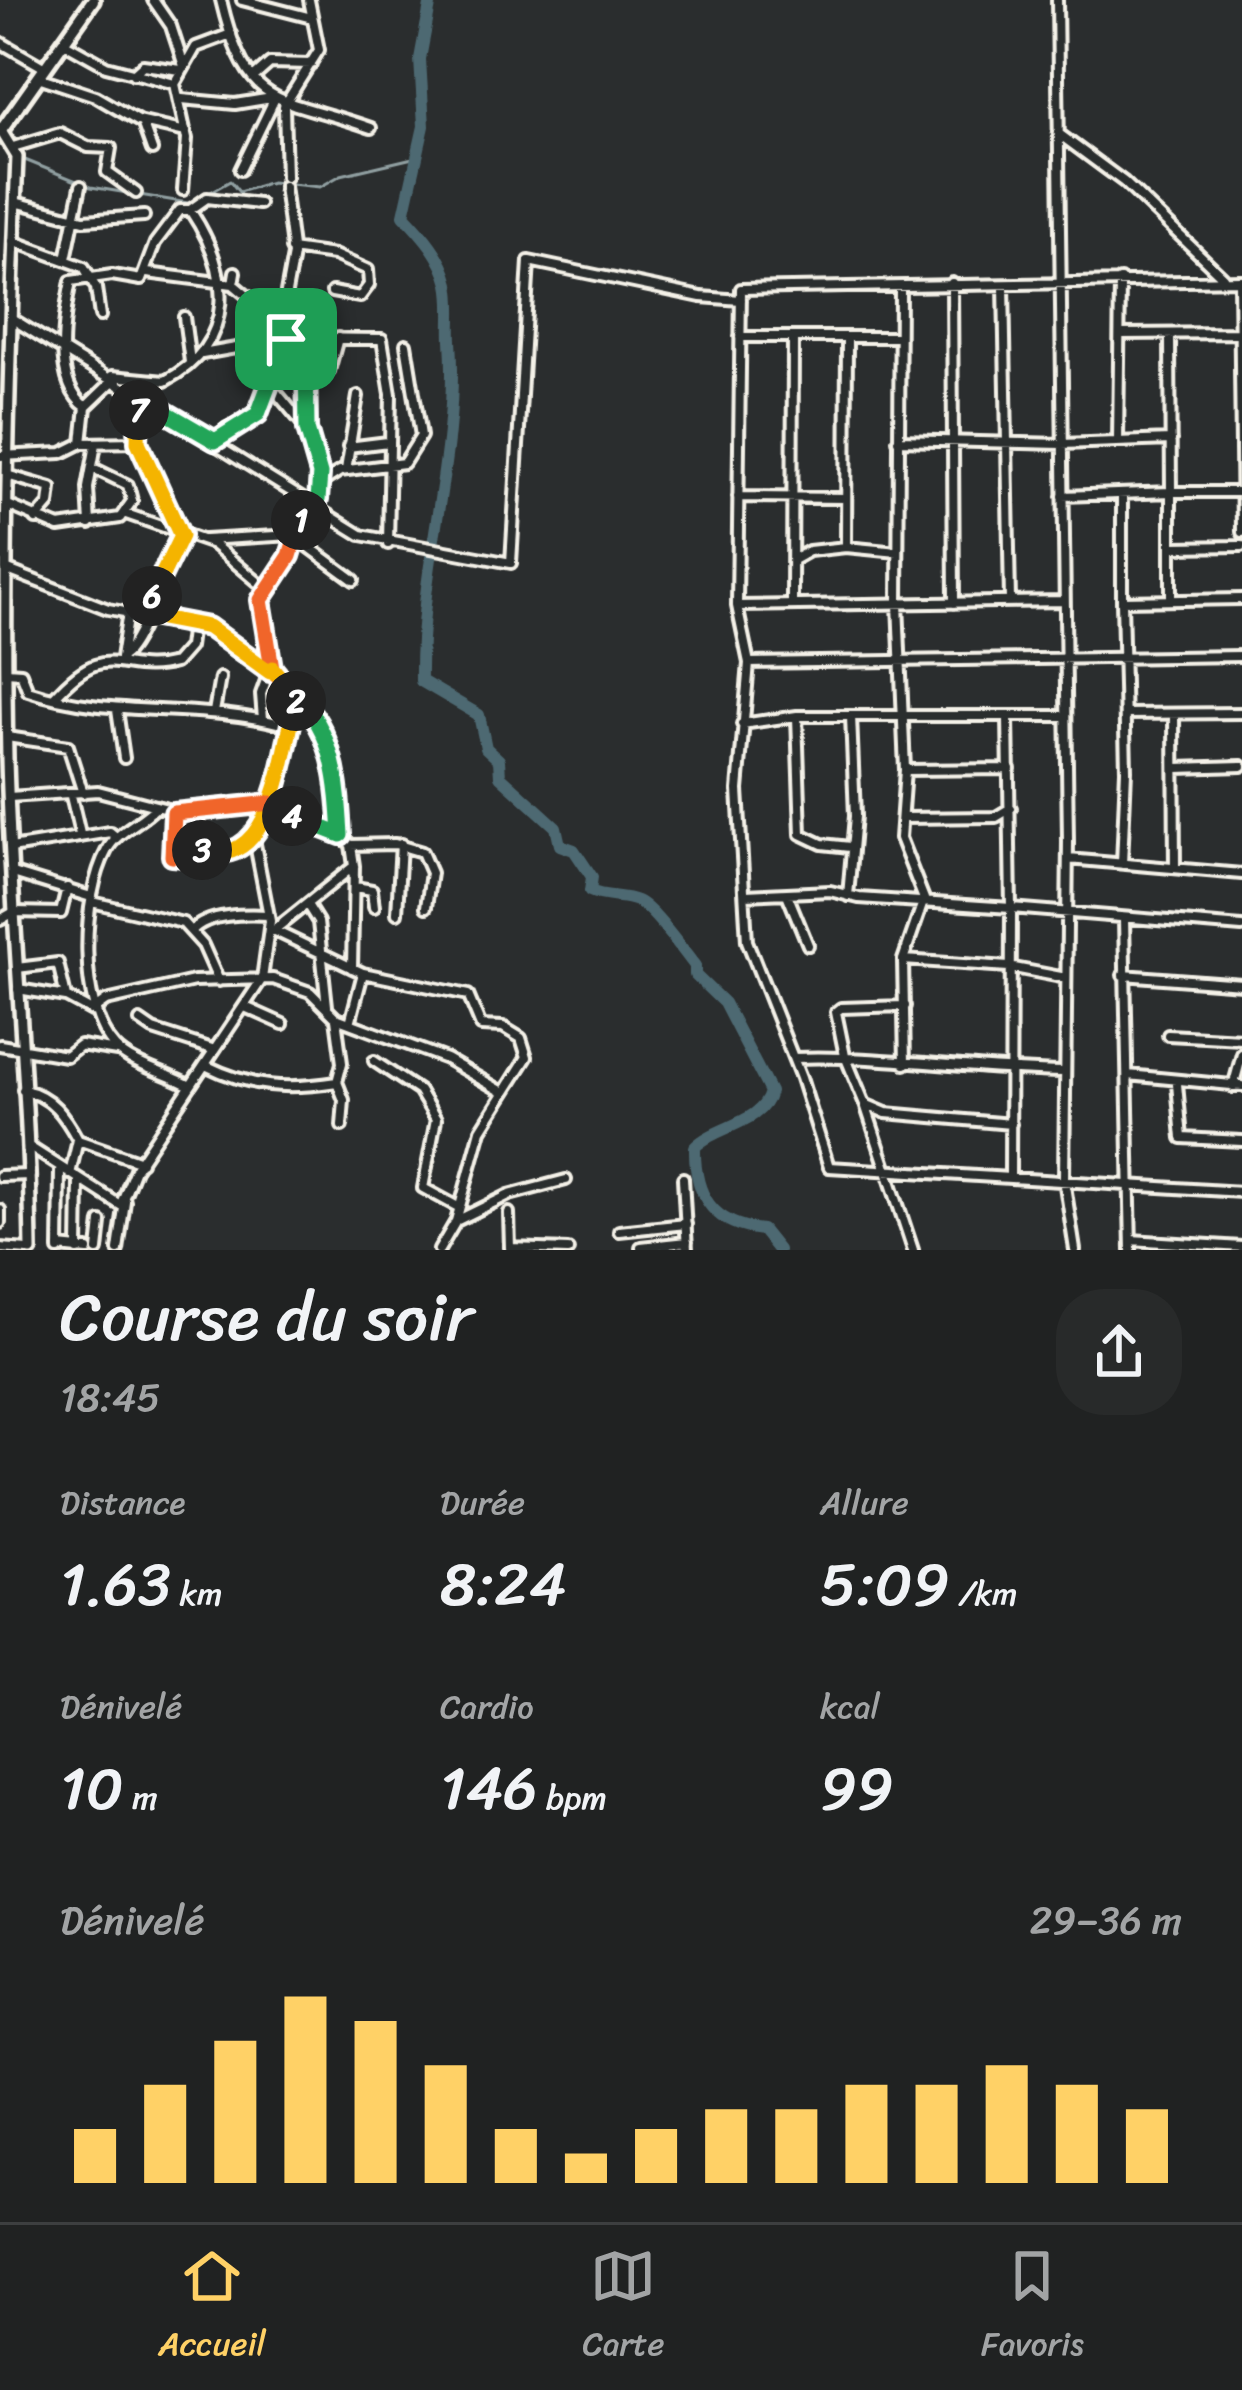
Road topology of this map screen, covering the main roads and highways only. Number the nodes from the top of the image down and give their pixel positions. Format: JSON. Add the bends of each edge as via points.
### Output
{"nodes":[{"id":1,"x":93,"y":0,"type":"edge"},
{"id":2,"x":1,"y":131,"type":"edge"}],
"edges":[{"from":1,"to":2,"type":"main road"}]}
